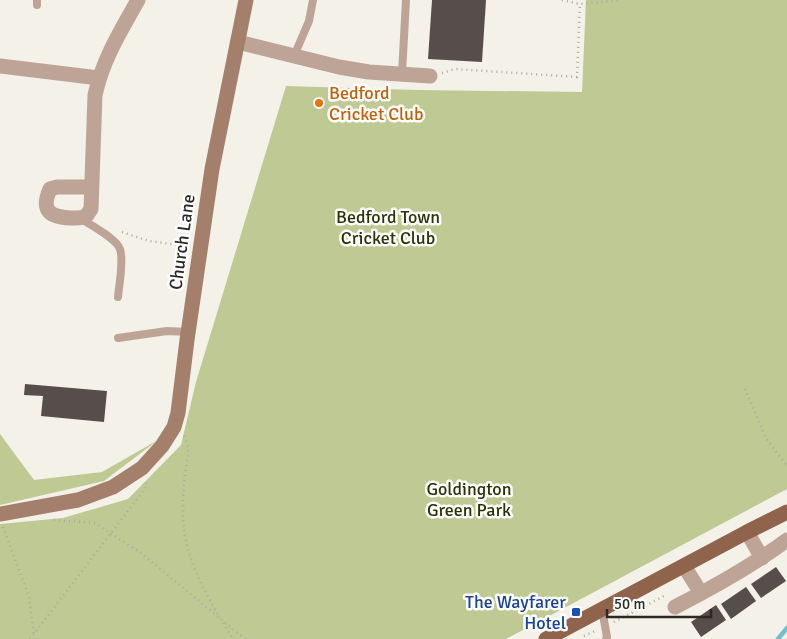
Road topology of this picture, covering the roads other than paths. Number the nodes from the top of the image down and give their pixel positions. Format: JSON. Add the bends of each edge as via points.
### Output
{"nodes":[{"id":1,"x":138,"y":0,"type":"edge"},
{"id":2,"x":246,"y":0,"type":"edge"},
{"id":3,"x":313,"y":0,"type":"edge"},
{"id":4,"x":406,"y":0,"type":"edge"},
{"id":5,"x":238,"y":42,"type":"junction"},
{"id":6,"x":294,"y":56,"type":"junction"},
{"id":7,"x":0,"y":66,"type":"edge"},
{"id":8,"x":402,"y":74,"type":"junction"},
{"id":9,"x":430,"y":76,"type":"road end"},
{"id":10,"x":99,"y":78,"type":"junction"},
{"id":11,"x":91,"y":187,"type":"junction"},
{"id":12,"x":80,"y":218,"type":"junction"},
{"id":13,"x":118,"y":297,"type":"dead end"},
{"id":14,"x":188,"y":332,"type":"junction"},
{"id":15,"x":118,"y":338,"type":"dead end"},
{"id":16,"x":787,"y":512,"type":"edge"},
{"id":17,"x":1,"y":513,"type":"edge"},
{"id":18,"x":747,"y":532,"type":"junction"},
{"id":19,"x":787,"y":540,"type":"edge"},
{"id":20,"x":762,"y":558,"type":"junction"},
{"id":21,"x":684,"y":566,"type":"junction"},
{"id":22,"x":701,"y":593,"type":"junction"},
{"id":23,"x":675,"y":606,"type":"dead end"},
{"id":24,"x":602,"y":609,"type":"junction"},
{"id":25,"x":546,"y":639,"type":"edge"},
{"id":26,"x":606,"y":639,"type":"edge"}],
"edges":[{"from":1,"to":10,"type":"street","via":[[103,64]]},
{"from":2,"to":5,"type":"street","name":"Church Lane"},
{"from":3,"to":6,"type":"lane","via":[[309,21]]},
{"from":4,"to":8,"type":"lane"},
{"from":5,"to":6,"type":"street"},
{"from":5,"to":14,"type":"street","name":"Church Lane","via":[[212,169]]},
{"from":6,"to":8,"type":"street","via":[[339,67]]},
{"from":7,"to":10,"type":"street"},
{"from":8,"to":9,"type":"street"},
{"from":10,"to":11,"type":"street","via":[[95,96]]},
{"from":11,"to":12,"type":"street","via":[[91,208]]},
{"from":11,"to":12,"type":"street","via":[[57,187],[50,189],[47,196],[47,208],[51,214]]},
{"from":12,"to":13,"type":"lane","via":[[114,240],[120,249]]},
{"from":14,"to":15,"type":"lane"},
{"from":14,"to":17,"type":"street","name":"Church Lane","via":[[174,428],[142,468],[113,487],[78,500]]},
{"from":16,"to":18,"type":"main road"},
{"from":18,"to":20,"type":"street"},
{"from":18,"to":21,"type":"main road"},
{"from":19,"to":20,"type":"street"},
{"from":20,"to":22,"type":"street"},
{"from":21,"to":22,"type":"street"},
{"from":21,"to":24,"type":"main road"},
{"from":22,"to":23,"type":"street"},
{"from":24,"to":25,"type":"main road"},
{"from":24,"to":26,"type":"lane"}]}
